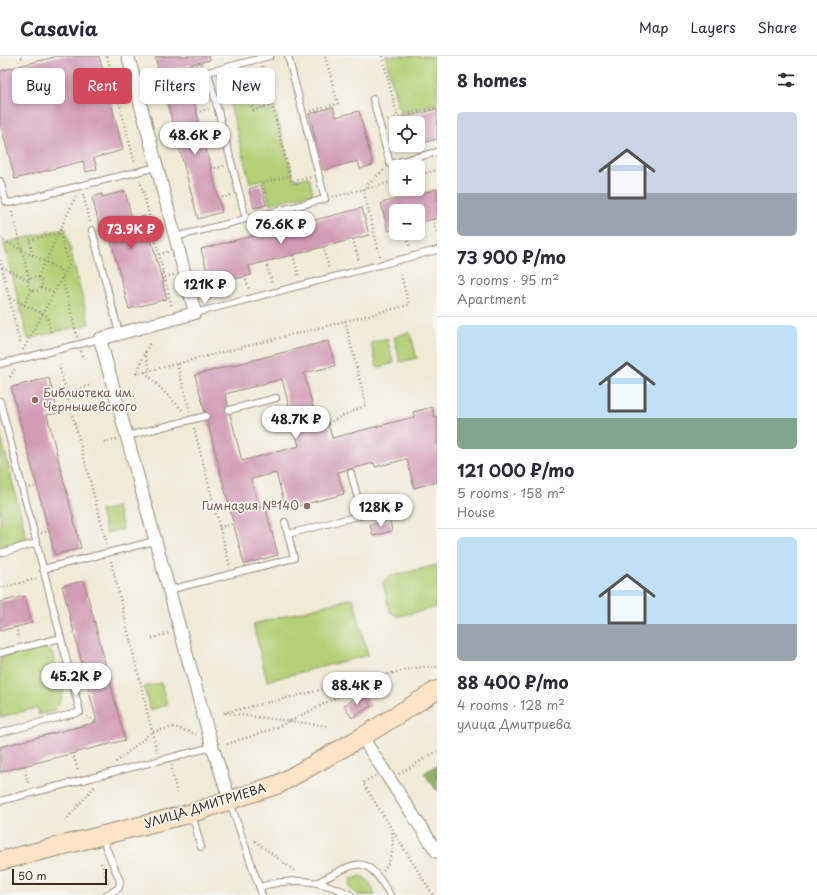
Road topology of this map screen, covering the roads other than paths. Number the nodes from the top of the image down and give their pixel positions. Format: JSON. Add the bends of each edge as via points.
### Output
{"nodes":[{"id":1,"x":128,"y":56,"type":"edge"},
{"id":2,"x":270,"y":56,"type":"edge"},
{"id":3,"x":288,"y":56,"type":"edge"},
{"id":4,"x":140,"y":80,"type":"edge"},
{"id":5,"x":135,"y":82,"type":"junction"},
{"id":6,"x":373,"y":99,"type":"dead end"},
{"id":7,"x":437,"y":152,"type":"edge"},
{"id":8,"x":157,"y":167,"type":"junction"},
{"id":9,"x":0,"y":181,"type":"edge"},
{"id":10,"x":246,"y":219,"type":"junction"},
{"id":11,"x":92,"y":230,"type":"road end"},
{"id":12,"x":175,"y":238,"type":"junction"},
{"id":13,"x":437,"y":250,"type":"edge"},
{"id":14,"x":195,"y":314,"type":"junction"},
{"id":15,"x":119,"y":333,"type":"junction"},
{"id":16,"x":100,"y":339,"type":"junction"},
{"id":17,"x":0,"y":364,"type":"edge"},
{"id":18,"x":276,"y":398,"type":"dead end"},
{"id":19,"x":0,"y":401,"type":"edge"},
{"id":20,"x":229,"y":410,"type":"dead end"},
{"id":21,"x":206,"y":416,"type":"dead end"},
{"id":22,"x":127,"y":436,"type":"junction"},
{"id":23,"x":351,"y":473,"type":"dead end"},
{"id":24,"x":285,"y":522,"type":"dead end"},
{"id":25,"x":288,"y":534,"type":"junction"},
{"id":26,"x":156,"y":541,"type":"junction"},
{"id":27,"x":37,"y":543,"type":"junction"},
{"id":28,"x":0,"y":553,"type":"edge"},
{"id":29,"x":43,"y":569,"type":"junction"},
{"id":30,"x":169,"y":590,"type":"junction"},
{"id":31,"x":61,"y":638,"type":"junction"},
{"id":32,"x":0,"y":654,"type":"edge"},
{"id":33,"x":437,"y":690,"type":"edge"},
{"id":34,"x":0,"y":733,"type":"edge"},
{"id":35,"x":362,"y":737,"type":"junction"},
{"id":36,"x":211,"y":743,"type":"junction"},
{"id":37,"x":0,"y":801,"type":"edge"},
{"id":38,"x":230,"y":801,"type":"junction"},
{"id":39,"x":192,"y":813,"type":"junction"},
{"id":40,"x":101,"y":836,"type":"junction"},
{"id":41,"x":201,"y":847,"type":"dead end"},
{"id":42,"x":437,"y":852,"type":"edge"},
{"id":43,"x":0,"y":861,"type":"edge"},
{"id":44,"x":318,"y":882,"type":"junction"},
{"id":45,"x":259,"y":887,"type":"junction"},
{"id":46,"x":109,"y":894,"type":"edge"},
{"id":47,"x":262,"y":895,"type":"edge"},
{"id":48,"x":351,"y":895,"type":"edge"},
{"id":49,"x":390,"y":895,"type":"edge"}],
"edges":[{"from":1,"to":5,"type":"street"},
{"from":2,"to":10,"type":"lane","via":[[208,72]]},
{"from":3,"to":10,"type":"lane","via":[[325,199]]},
{"from":4,"to":5,"type":"lane"},
{"from":5,"to":8,"type":"street"},
{"from":6,"to":7,"type":"lane","via":[[390,164]]},
{"from":8,"to":9,"type":"lane","via":[[10,203],[4,199]]},
{"from":8,"to":12,"type":"street"},
{"from":10,"to":12,"type":"lane"},
{"from":11,"to":15,"type":"lane"},
{"from":12,"to":14,"type":"street"},
{"from":13,"to":14,"type":"lane"},
{"from":14,"to":15,"type":"street"},
{"from":15,"to":16,"type":"street"},
{"from":16,"to":17,"type":"lane"},
{"from":16,"to":22,"type":"street"},
{"from":18,"to":20,"type":"lane"},
{"from":19,"to":27,"type":"lane"},
{"from":21,"to":22,"type":"lane"},
{"from":22,"to":26,"type":"street"},
{"from":23,"to":25,"type":"lane","via":[[362,515]]},
{"from":24,"to":25,"type":"lane"},
{"from":25,"to":30,"type":"lane","via":[[294,558]]},
{"from":26,"to":29,"type":"lane"},
{"from":26,"to":30,"type":"street"},
{"from":27,"to":28,"type":"lane"},
{"from":27,"to":29,"type":"lane"},
{"from":29,"to":31,"type":"lane"},
{"from":30,"to":36,"type":"street"},
{"from":31,"to":32,"type":"lane"},
{"from":31,"to":34,"type":"lane","via":[[80,712]]},
{"from":33,"to":35,"type":"main road","name":"УЛИЦА ДМИТРИЕВА"},
{"from":35,"to":38,"type":"main road","name":"УЛИЦА ДМИТРИЕВА","via":[[279,784]]},
{"from":35,"to":42,"type":"street"},
{"from":36,"to":37,"type":"lane","via":[[169,758]]},
{"from":36,"to":38,"type":"street"},
{"from":38,"to":39,"type":"main road","name":"УЛИЦА ДМИТРИЕВА"},
{"from":38,"to":45,"type":"lane"},
{"from":39,"to":40,"type":"main road","name":"УЛИЦА ДМИТРИЕВА"},
{"from":39,"to":41,"type":"lane"},
{"from":40,"to":43,"type":"main road","name":"УЛИЦА ДМИТРИЕВА"},
{"from":40,"to":46,"type":"lane","via":[[120,881],[119,888]]},
{"from":44,"to":45,"type":"lane","via":[[285,881]]},
{"from":44,"to":48,"type":"lane"},
{"from":44,"to":49,"type":"lane","via":[[354,864],[368,865],[379,876]]},
{"from":45,"to":47,"type":"lane"}]}
